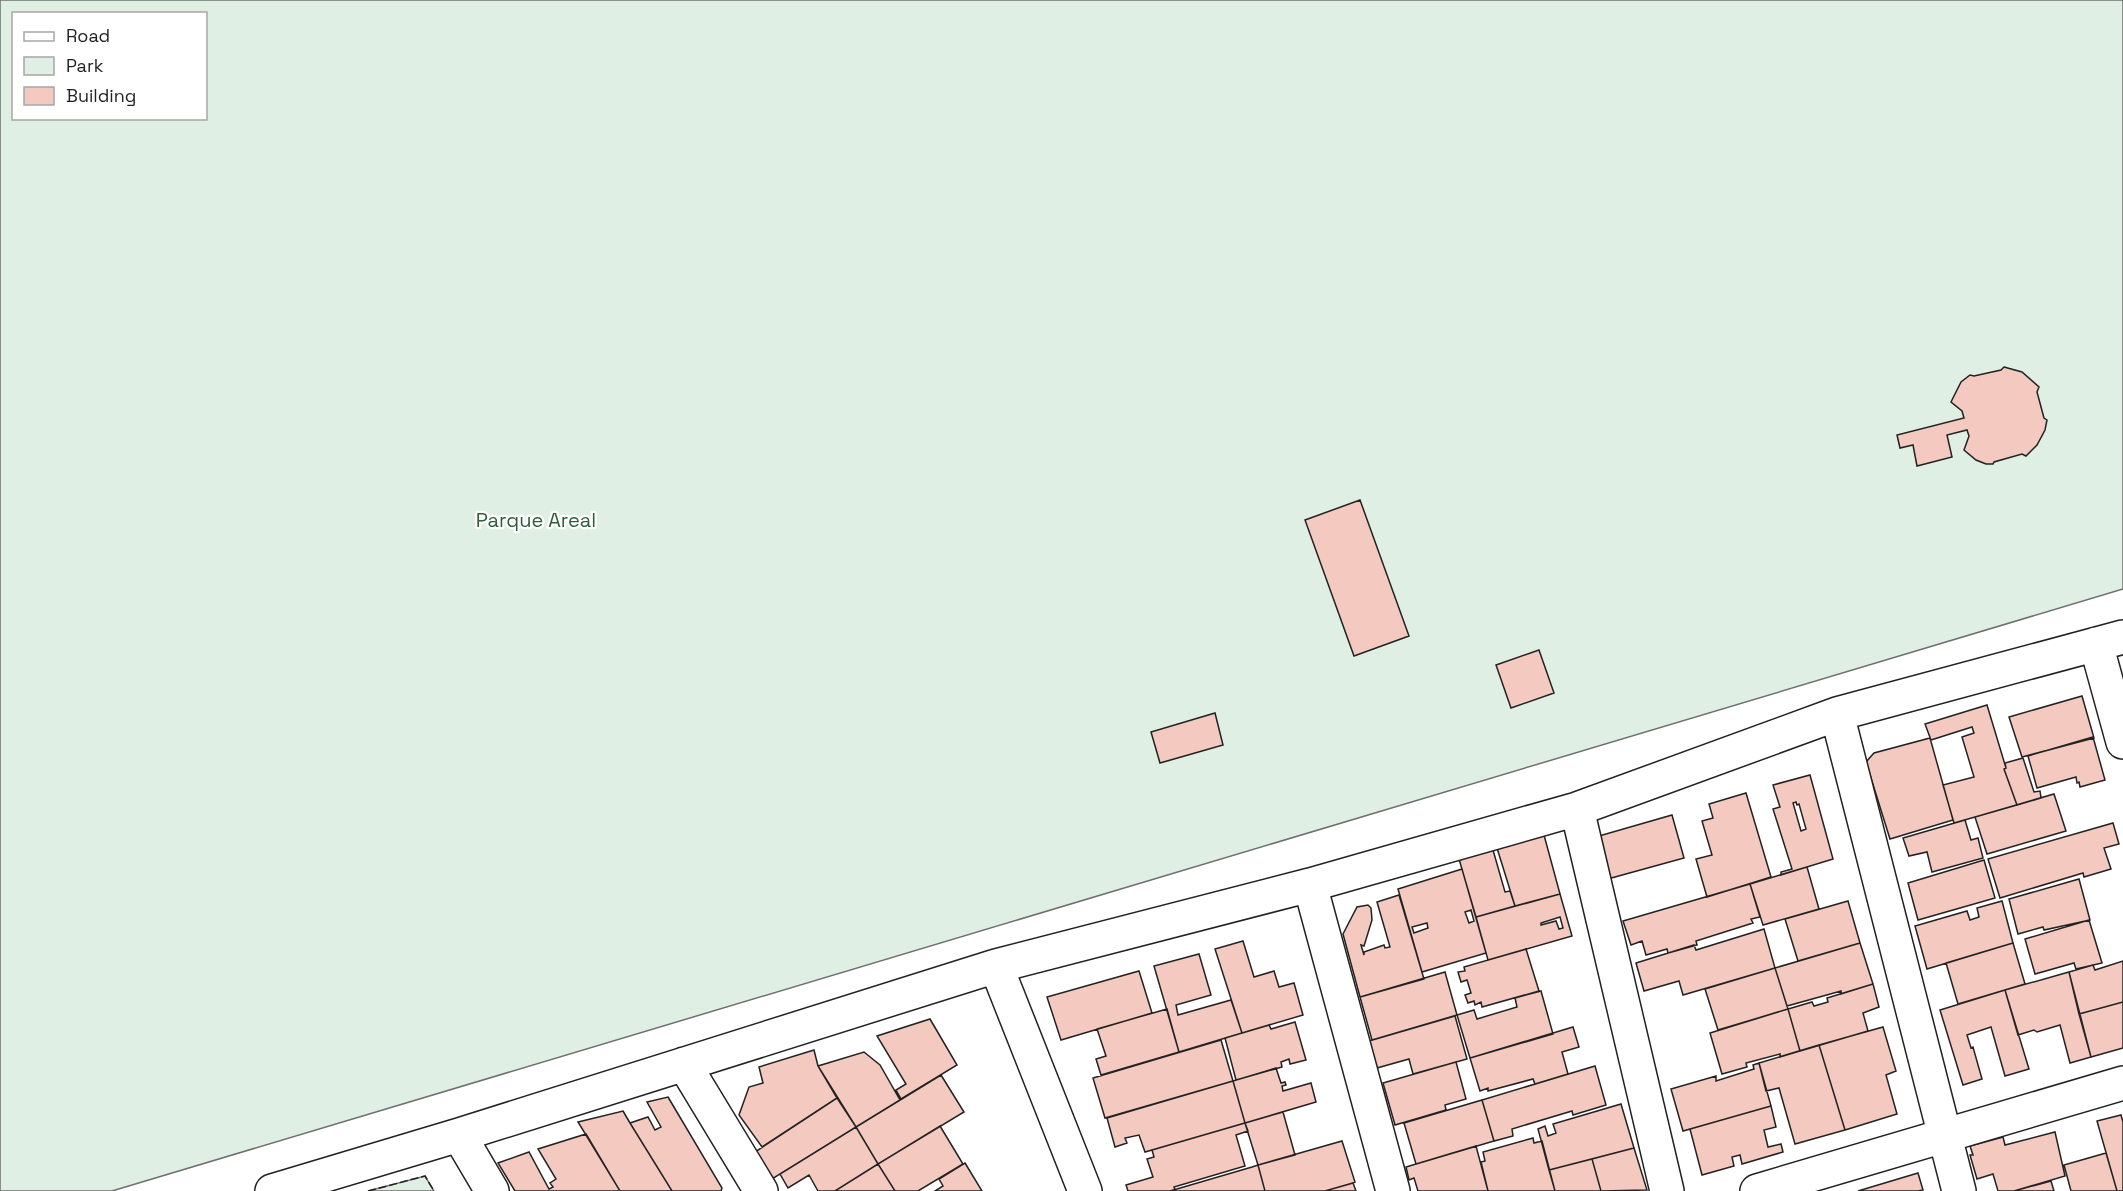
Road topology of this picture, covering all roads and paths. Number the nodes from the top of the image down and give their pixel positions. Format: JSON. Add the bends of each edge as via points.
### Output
{"nodes":[{"id":1,"x":2110,"y":641,"type":"edge"},
{"id":2,"x":1837,"y":714,"type":"junction"},
{"id":3,"x":2123,"y":742,"type":"edge"},
{"id":4,"x":1577,"y":809,"type":"junction"},
{"id":5,"x":1310,"y":885,"type":"junction"},
{"id":6,"x":996,"y":966,"type":"junction"},
{"id":7,"x":684,"y":1064,"type":"junction"},
{"id":8,"x":2123,"y":1083,"type":"edge"},
{"id":9,"x":459,"y":1135,"type":"junction"},
{"id":10,"x":1944,"y":1137,"type":"junction"},
{"id":11,"x":272,"y":1191,"type":"edge"},
{"id":12,"x":492,"y":1191,"type":"edge"},
{"id":13,"x":761,"y":1191,"type":"edge"},
{"id":14,"x":1085,"y":1191,"type":"edge"},
{"id":15,"x":1393,"y":1191,"type":"edge"},
{"id":16,"x":1667,"y":1191,"type":"edge"},
{"id":17,"x":1757,"y":1191,"type":"edge"},
{"id":18,"x":1959,"y":1191,"type":"edge"}],
"edges":[{"from":1,"to":2,"type":"street"},
{"from":1,"to":3,"type":"street"},
{"from":2,"to":4,"type":"street"},
{"from":2,"to":10,"type":"street"},
{"from":4,"to":5,"type":"street"},
{"from":4,"to":16,"type":"street"},
{"from":5,"to":6,"type":"street"},
{"from":5,"to":15,"type":"street"},
{"from":6,"to":7,"type":"street"},
{"from":6,"to":14,"type":"street"},
{"from":7,"to":9,"type":"street"},
{"from":7,"to":13,"type":"street"},
{"from":8,"to":10,"type":"street"},
{"from":9,"to":11,"type":"street"},
{"from":9,"to":12,"type":"street"},
{"from":10,"to":17,"type":"street"},
{"from":10,"to":18,"type":"street"}]}
